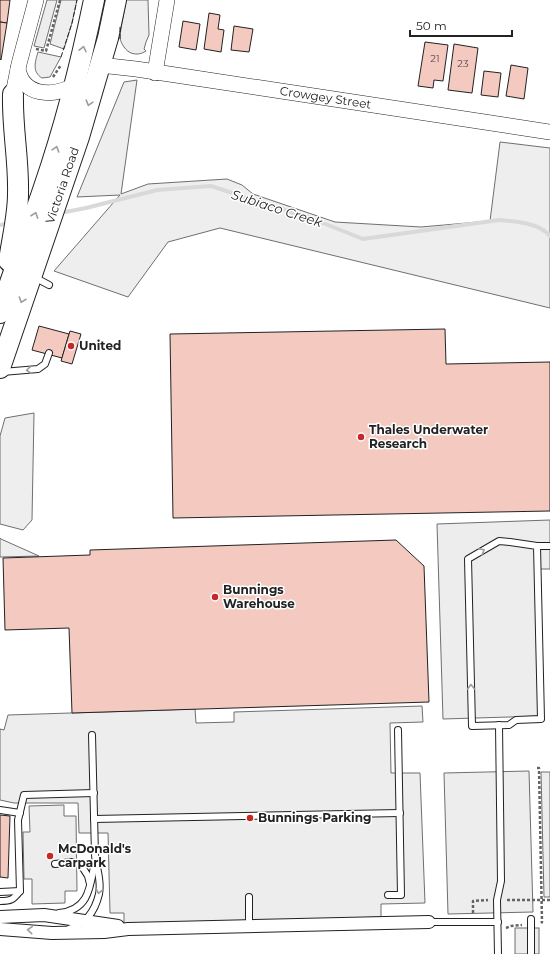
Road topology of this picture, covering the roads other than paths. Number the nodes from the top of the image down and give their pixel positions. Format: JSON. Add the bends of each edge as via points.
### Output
{"nodes":[{"id":1,"x":36,"y":0,"type":"edge"},
{"id":2,"x":94,"y":0,"type":"edge"},
{"id":3,"x":116,"y":0,"type":"edge"},
{"id":4,"x":167,"y":0,"type":"edge"},
{"id":5,"x":100,"y":65,"type":"junction"},
{"id":6,"x":155,"y":73,"type":"junction"},
{"id":7,"x":73,"y":86,"type":"junction"},
{"id":8,"x":13,"y":93,"type":"edge"},
{"id":9,"x":550,"y":132,"type":"edge"},
{"id":10,"x":18,"y":245,"type":"junction"},
{"id":11,"x":31,"y":275,"type":"junction"},
{"id":12,"x":49,"y":285,"type":"dead end"},
{"id":13,"x":0,"y":310,"type":"edge"},
{"id":14,"x":49,"y":353,"type":"dead end"},
{"id":15,"x":0,"y":368,"type":"edge"},
{"id":16,"x":0,"y":372,"type":"edge"},
{"id":17,"x":537,"y":546,"type":"junction"},
{"id":18,"x":550,"y":546,"type":"edge"},
{"id":19,"x":499,"y":725,"type":"junction"},
{"id":20,"x":398,"y":730,"type":"dead end"},
{"id":21,"x":92,"y":735,"type":"dead end"},
{"id":22,"x":94,"y":794,"type":"junction"},
{"id":23,"x":0,"y":810,"type":"edge"},
{"id":24,"x":20,"y":813,"type":"junction"},
{"id":25,"x":400,"y":813,"type":"junction"},
{"id":26,"x":94,"y":819,"type":"junction"},
{"id":27,"x":96,"y":858,"type":"junction"},
{"id":28,"x":55,"y":864,"type":"dead end"},
{"id":29,"x":90,"y":886,"type":"junction"},
{"id":30,"x":20,"y":891,"type":"junction"},
{"id":31,"x":0,"y":892,"type":"edge"},
{"id":32,"x":388,"y":895,"type":"dead end"},
{"id":33,"x":249,"y":898,"type":"dead end"},
{"id":34,"x":0,"y":901,"type":"edge"},
{"id":35,"x":44,"y":915,"type":"junction"},
{"id":36,"x":0,"y":917,"type":"edge"},
{"id":37,"x":85,"y":921,"type":"junction"},
{"id":38,"x":429,"y":922,"type":"joint"},
{"id":39,"x":531,"y":922,"type":"road end"},
{"id":40,"x":498,"y":925,"type":"junction"},
{"id":41,"x":249,"y":926,"type":"junction"},
{"id":42,"x":0,"y":929,"type":"edge"},
{"id":43,"x":128,"y":929,"type":"junction"},
{"id":44,"x":60,"y":933,"type":"junction"},
{"id":45,"x":498,"y":954,"type":"edge"},
{"id":46,"x":532,"y":954,"type":"edge"}],
"edges":[{"from":1,"to":8,"type":"street"},
{"from":7,"to":2,"type":"highway","name":"Victoria Road","one_way":true},
{"from":3,"to":5,"type":"highway","name":"Victoria Road"},
{"from":4,"to":6,"type":"street"},
{"from":5,"to":6,"type":"street","name":"Crowgey Street"},
{"from":5,"to":11,"type":"highway","name":"Victoria Road","one_way":true,"via":[[65,182]]},
{"from":6,"to":9,"type":"street","name":"Crowgey Street"},
{"from":7,"to":8,"type":"street","via":[[49,94]]},
{"from":10,"to":7,"type":"highway","name":"Victoria Road","one_way":true,"via":[[45,186]]},
{"from":8,"to":10,"type":"highway"},
{"from":10,"to":13,"type":"highway"},
{"from":11,"to":12,"type":"lane"},
{"from":11,"to":15,"type":"highway","name":"Victoria Road","one_way":true},
{"from":14,"to":16,"type":"lane","one_way":true,"via":[[46,364],[38,369]]},
{"from":17,"to":18,"type":"lane"},
{"from":17,"to":19,"type":"lane","via":[[540,719],[516,720],[509,725]]},
{"from":19,"to":17,"type":"lane","one_way":true,"via":[[472,726],[468,558],[499,542]]},
{"from":19,"to":40,"type":"lane","via":[[502,881],[497,900]]},
{"from":20,"to":25,"type":"lane"},
{"from":21,"to":22,"type":"lane"},
{"from":22,"to":24,"type":"lane","via":[[24,795]]},
{"from":22,"to":26,"type":"lane"},
{"from":23,"to":24,"type":"lane"},
{"from":24,"to":30,"type":"lane"},
{"from":25,"to":26,"type":"lane"},
{"from":25,"to":32,"type":"lane","via":[[401,895]]},
{"from":26,"to":27,"type":"lane"},
{"from":27,"to":29,"type":"lane"},
{"from":27,"to":37,"type":"lane","one_way":true,"via":[[101,884],[92,914]]},
{"from":28,"to":29,"type":"lane","via":[[81,864]]},
{"from":29,"to":35,"type":"lane","via":[[85,900],[74,909],[66,913]]},
{"from":30,"to":31,"type":"lane"},
{"from":30,"to":34,"type":"lane","via":[[10,901]]},
{"from":33,"to":41,"type":"lane"},
{"from":35,"to":36,"type":"street"},
{"from":35,"to":37,"type":"street"},
{"from":37,"to":43,"type":"street"},
{"from":37,"to":44,"type":"lane"},
{"from":38,"to":40,"type":"lane"},
{"from":38,"to":41,"type":"street"},
{"from":39,"to":46,"type":"lane"},
{"from":40,"to":45,"type":"lane"},
{"from":41,"to":43,"type":"street"},
{"from":44,"to":42,"type":"street","one_way":true},
{"from":43,"to":44,"type":"street"}]}
